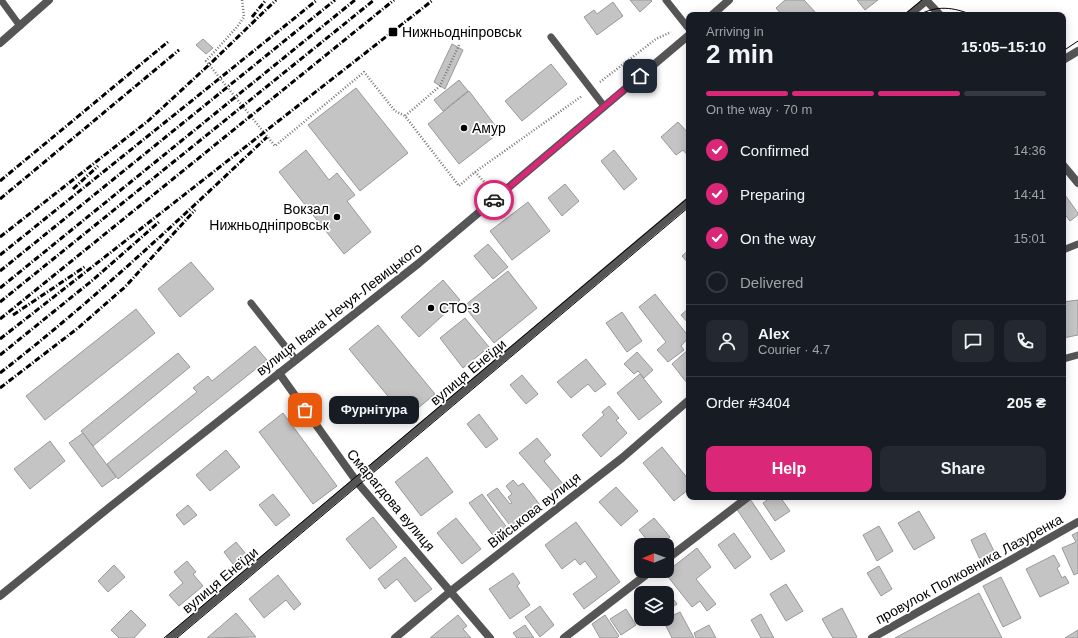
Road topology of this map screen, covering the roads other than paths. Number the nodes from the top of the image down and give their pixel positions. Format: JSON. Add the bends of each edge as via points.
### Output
{"nodes":[{"id":1,"x":1,"y":0,"type":"edge"},
{"id":2,"x":49,"y":0,"type":"edge"},
{"id":3,"x":666,"y":0,"type":"edge"},
{"id":4,"x":729,"y":0,"type":"edge"},
{"id":5,"x":926,"y":0,"type":"edge"},
{"id":6,"x":715,"y":12,"type":"edge"},
{"id":7,"x":912,"y":12,"type":"edge"},
{"id":8,"x":937,"y":12,"type":"edge"},
{"id":9,"x":686,"y":25,"type":"edge"},
{"id":10,"x":20,"y":26,"type":"junction"},
{"id":11,"x":551,"y":37,"type":"dead end"},
{"id":12,"x":686,"y":38,"type":"edge"},
{"id":13,"x":0,"y":42,"type":"edge"},
{"id":14,"x":1078,"y":51,"type":"edge"},
{"id":15,"x":1066,"y":58,"type":"edge"},
{"id":16,"x":604,"y":106,"type":"junction"},
{"id":17,"x":1066,"y":169,"type":"edge"},
{"id":18,"x":1078,"y":183,"type":"edge"},
{"id":19,"x":686,"y":204,"type":"edge"},
{"id":20,"x":1078,"y":244,"type":"edge"},
{"id":21,"x":1066,"y":249,"type":"edge"},
{"id":22,"x":251,"y":303,"type":"dead end"},
{"id":23,"x":1078,"y":355,"type":"edge"},
{"id":24,"x":1066,"y":358,"type":"edge"},
{"id":25,"x":296,"y":360,"type":"junction"},
{"id":26,"x":279,"y":373,"type":"junction"},
{"id":27,"x":686,"y":403,"type":"edge"},
{"id":28,"x":357,"y":482,"type":"junction"},
{"id":29,"x":744,"y":500,"type":"edge"},
{"id":30,"x":1078,"y":522,"type":"edge"},
{"id":31,"x":674,"y":554,"type":"edge"},
{"id":32,"x":642,"y":578,"type":"edge"},
{"id":33,"x":451,"y":591,"type":"junction"},
{"id":34,"x":0,"y":596,"type":"edge"},
{"id":35,"x":170,"y":638,"type":"edge"},
{"id":36,"x":395,"y":638,"type":"edge"},
{"id":37,"x":490,"y":638,"type":"edge"},
{"id":38,"x":564,"y":638,"type":"edge"},
{"id":39,"x":872,"y":638,"type":"edge"}],
"edges":[{"from":1,"to":10,"type":"lane"},
{"from":2,"to":10,"type":"street"},
{"from":3,"to":9,"type":"lane"},
{"from":4,"to":6,"type":"street"},
{"from":5,"to":7,"type":"street"},
{"from":5,"to":8,"type":"street"},
{"from":10,"to":13,"type":"street"},
{"from":11,"to":16,"type":"lane"},
{"from":12,"to":16,"type":"street","name":"вулиця Івана Нечуя-Левицького"},
{"from":14,"to":15,"type":"street"},
{"from":16,"to":25,"type":"street","name":"вулиця Івана Нечуя-Левицького","via":[[419,263]]},
{"from":17,"to":18,"type":"street"},
{"from":19,"to":28,"type":"street","name":"вулиця Енеїди"},
{"from":20,"to":21,"type":"lane"},
{"from":22,"to":25,"type":"lane"},
{"from":23,"to":24,"type":"lane"},
{"from":25,"to":26,"type":"street","name":"вулиця Івана Нечуя-Левицького"},
{"from":26,"to":28,"type":"street","name":"Смарагдова вулиця"},
{"from":26,"to":34,"type":"street","name":"вулиця Івана Нечуя-Левицького"},
{"from":27,"to":33,"type":"street","name":"Військова вулиця","via":[[622,458]]},
{"from":28,"to":33,"type":"street","name":"Смарагдова вулиця"},
{"from":28,"to":35,"type":"street","name":"вулиця Енеїди"},
{"from":29,"to":31,"type":"street"},
{"from":30,"to":39,"type":"street","name":"провулок Полковника Лазуренка"},
{"from":32,"to":38,"type":"street"},
{"from":33,"to":36,"type":"street","name":"Військова вулиця"},
{"from":33,"to":37,"type":"street","name":"Смарагдова вулиця"}]}
